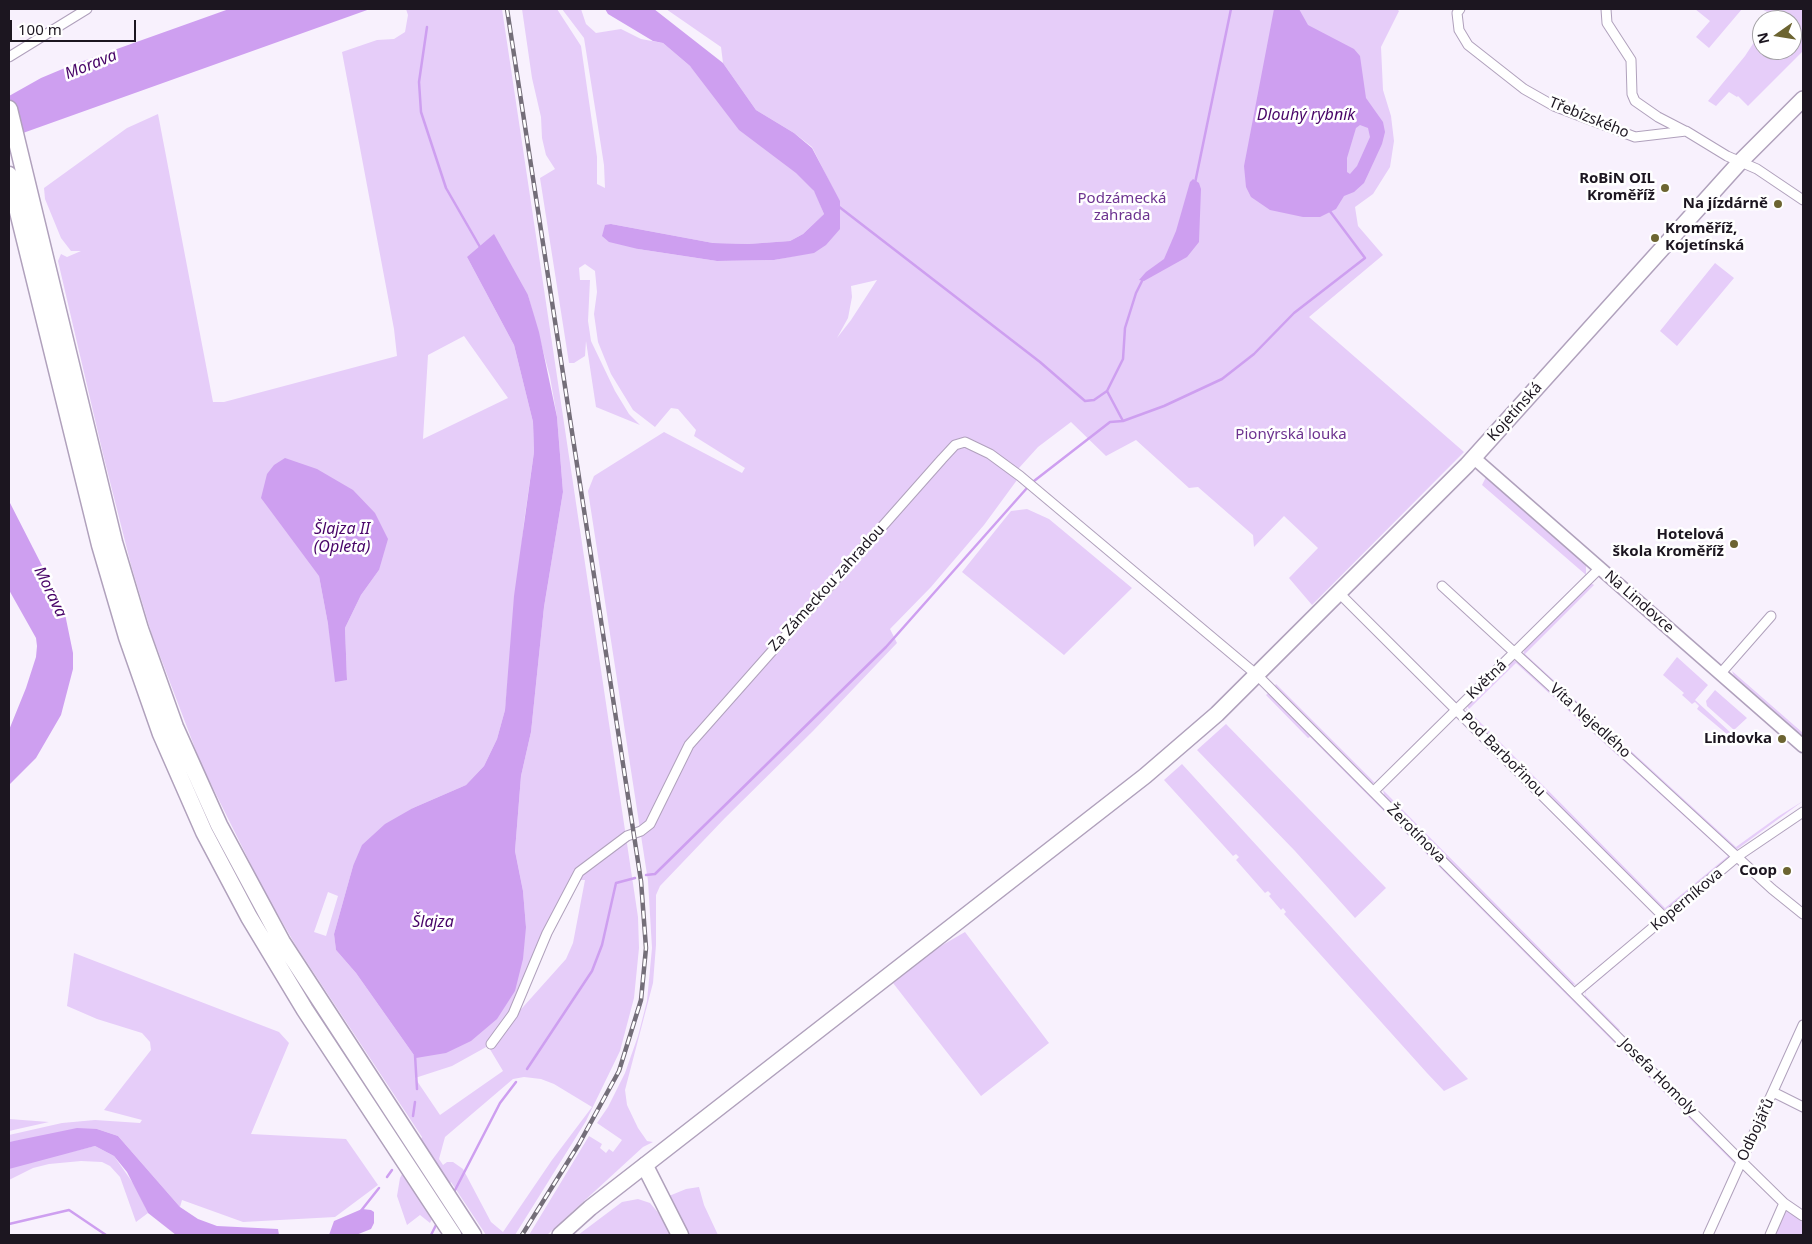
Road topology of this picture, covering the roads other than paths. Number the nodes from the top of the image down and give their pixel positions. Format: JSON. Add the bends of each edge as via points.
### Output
{"nodes":[{"id":1,"x":87,"y":9,"type":"edge"},
{"id":2,"x":1460,"y":9,"type":"edge"},
{"id":3,"x":1606,"y":9,"type":"edge"},
{"id":4,"x":9,"y":58,"type":"edge"},
{"id":5,"x":1803,"y":99,"type":"edge"},
{"id":6,"x":9,"y":109,"type":"edge"},
{"id":7,"x":1686,"y":131,"type":"junction"},
{"id":8,"x":1740,"y":162,"type":"junction"},
{"id":9,"x":9,"y":176,"type":"edge"},
{"id":10,"x":1803,"y":200,"type":"edge"},
{"id":11,"x":26,"y":212,"type":"junction"},
{"id":12,"x":1474,"y":458,"type":"junction"},
{"id":13,"x":1600,"y":568,"type":"junction"},
{"id":14,"x":1442,"y":586,"type":"dead end"},
{"id":15,"x":1339,"y":593,"type":"junction"},
{"id":16,"x":1771,"y":616,"type":"dead end"},
{"id":17,"x":1515,"y":653,"type":"junction"},
{"id":18,"x":1721,"y":673,"type":"junction"},
{"id":19,"x":1257,"y":675,"type":"junction"},
{"id":20,"x":1457,"y":710,"type":"junction"},
{"id":21,"x":1803,"y":746,"type":"edge"},
{"id":22,"x":1374,"y":791,"type":"junction"},
{"id":23,"x":1803,"y":812,"type":"edge"},
{"id":24,"x":1738,"y":856,"type":"junction"},
{"id":25,"x":1803,"y":914,"type":"edge"},
{"id":26,"x":1665,"y":918,"type":"junction"},
{"id":27,"x":1575,"y":994,"type":"junction"},
{"id":28,"x":1803,"y":1025,"type":"edge"},
{"id":29,"x":491,"y":1044,"type":"dead end"},
{"id":30,"x":1773,"y":1092,"type":"junction"},
{"id":31,"x":1803,"y":1107,"type":"edge"},
{"id":32,"x":1741,"y":1161,"type":"junction"},
{"id":33,"x":645,"y":1166,"type":"junction"},
{"id":34,"x":447,"y":1190,"type":"junction"},
{"id":35,"x":1784,"y":1203,"type":"junction"},
{"id":36,"x":435,"y":1214,"type":"junction"},
{"id":37,"x":1803,"y":1216,"type":"edge"},
{"id":38,"x":445,"y":1235,"type":"edge"},
{"id":39,"x":454,"y":1235,"type":"edge"},
{"id":40,"x":472,"y":1235,"type":"edge"},
{"id":41,"x":482,"y":1235,"type":"edge"},
{"id":42,"x":560,"y":1235,"type":"edge"},
{"id":43,"x":680,"y":1235,"type":"edge"},
{"id":44,"x":1708,"y":1235,"type":"edge"},
{"id":45,"x":1770,"y":1235,"type":"edge"}],
"edges":[{"from":1,"to":4,"type":"street"},
{"from":2,"to":7,"type":"street","name":"Třebízského","via":[[1457,13],[1459,30],[1468,45],[1524,89],[1554,106],[1635,137]]},
{"from":3,"to":7,"type":"street","via":[[1607,23],[1631,60],[1632,90],[1636,101]]},
{"from":5,"to":8,"type":"main road","name":"Kojetínská"},
{"from":6,"to":11,"type":"highway"},
{"from":7,"to":8,"type":"street"},
{"from":8,"to":10,"type":"street","via":[[1757,169]]},
{"from":8,"to":12,"type":"main road","name":"Kojetínská"},
{"from":9,"to":11,"type":"highway"},
{"from":11,"to":34,"type":"highway","via":[[114,542],[140,629],[175,726],[218,825],[282,942]]},
{"from":11,"to":36,"type":"highway","via":[[112,588],[161,734],[204,832],[244,909]]},
{"from":12,"to":13,"type":"main road","name":"Na Lindovce"},
{"from":12,"to":15,"type":"main road","name":"Kojetínská"},
{"from":13,"to":17,"type":"street","name":"Květná"},
{"from":13,"to":18,"type":"main road","name":"Na Lindovce"},
{"from":14,"to":17,"type":"street","name":"Víta Nejedlého"},
{"from":15,"to":19,"type":"main road","name":"Kojetínská"},
{"from":15,"to":20,"type":"street","name":"Pod Barbořinou"},
{"from":16,"to":18,"type":"street"},
{"from":17,"to":20,"type":"street","name":"Květná"},
{"from":17,"to":24,"type":"street","name":"Víta Nejedlého"},
{"from":18,"to":21,"type":"main road","name":"Na Lindovce"},
{"from":19,"to":22,"type":"street","name":"Žerotínova"},
{"from":19,"to":29,"type":"street","name":"Za Zámeckou zahradou","via":[[1020,476],[990,454],[965,442],[955,446],[689,745],[650,824],[627,836],[579,872],[547,933],[512,1014]]},
{"from":19,"to":33,"type":"main road","name":"Kojetínská","via":[[1145,776]]},
{"from":20,"to":22,"type":"street","name":"Květná"},
{"from":20,"to":26,"type":"street","name":"Pod Barbořinou"},
{"from":22,"to":27,"type":"street","name":"Žerotínova"},
{"from":23,"to":24,"type":"street","name":"Koperníkova"},
{"from":24,"to":25,"type":"street","name":"Víta Nejedlého"},
{"from":24,"to":26,"type":"street","name":"Koperníkova"},
{"from":26,"to":27,"type":"street","name":"Koperníkova"},
{"from":27,"to":32,"type":"street","name":"Josefa Homoly"},
{"from":28,"to":30,"type":"street","name":"Odbojářů"},
{"from":30,"to":31,"type":"street"},
{"from":30,"to":32,"type":"street","name":"Odbojářů"},
{"from":32,"to":35,"type":"street","name":"Josefa Homoly"},
{"from":32,"to":44,"type":"street","name":"Odbojářů"},
{"from":33,"to":42,"type":"main road","name":"Kojetínská"},
{"from":33,"to":43,"type":"highway"},
{"from":34,"to":40,"type":"highway"},
{"from":34,"to":41,"type":"highway"},
{"from":35,"to":37,"type":"street","name":"Josefa Homoly"},
{"from":35,"to":45,"type":"street"},
{"from":36,"to":38,"type":"highway"},
{"from":36,"to":39,"type":"highway"}]}
